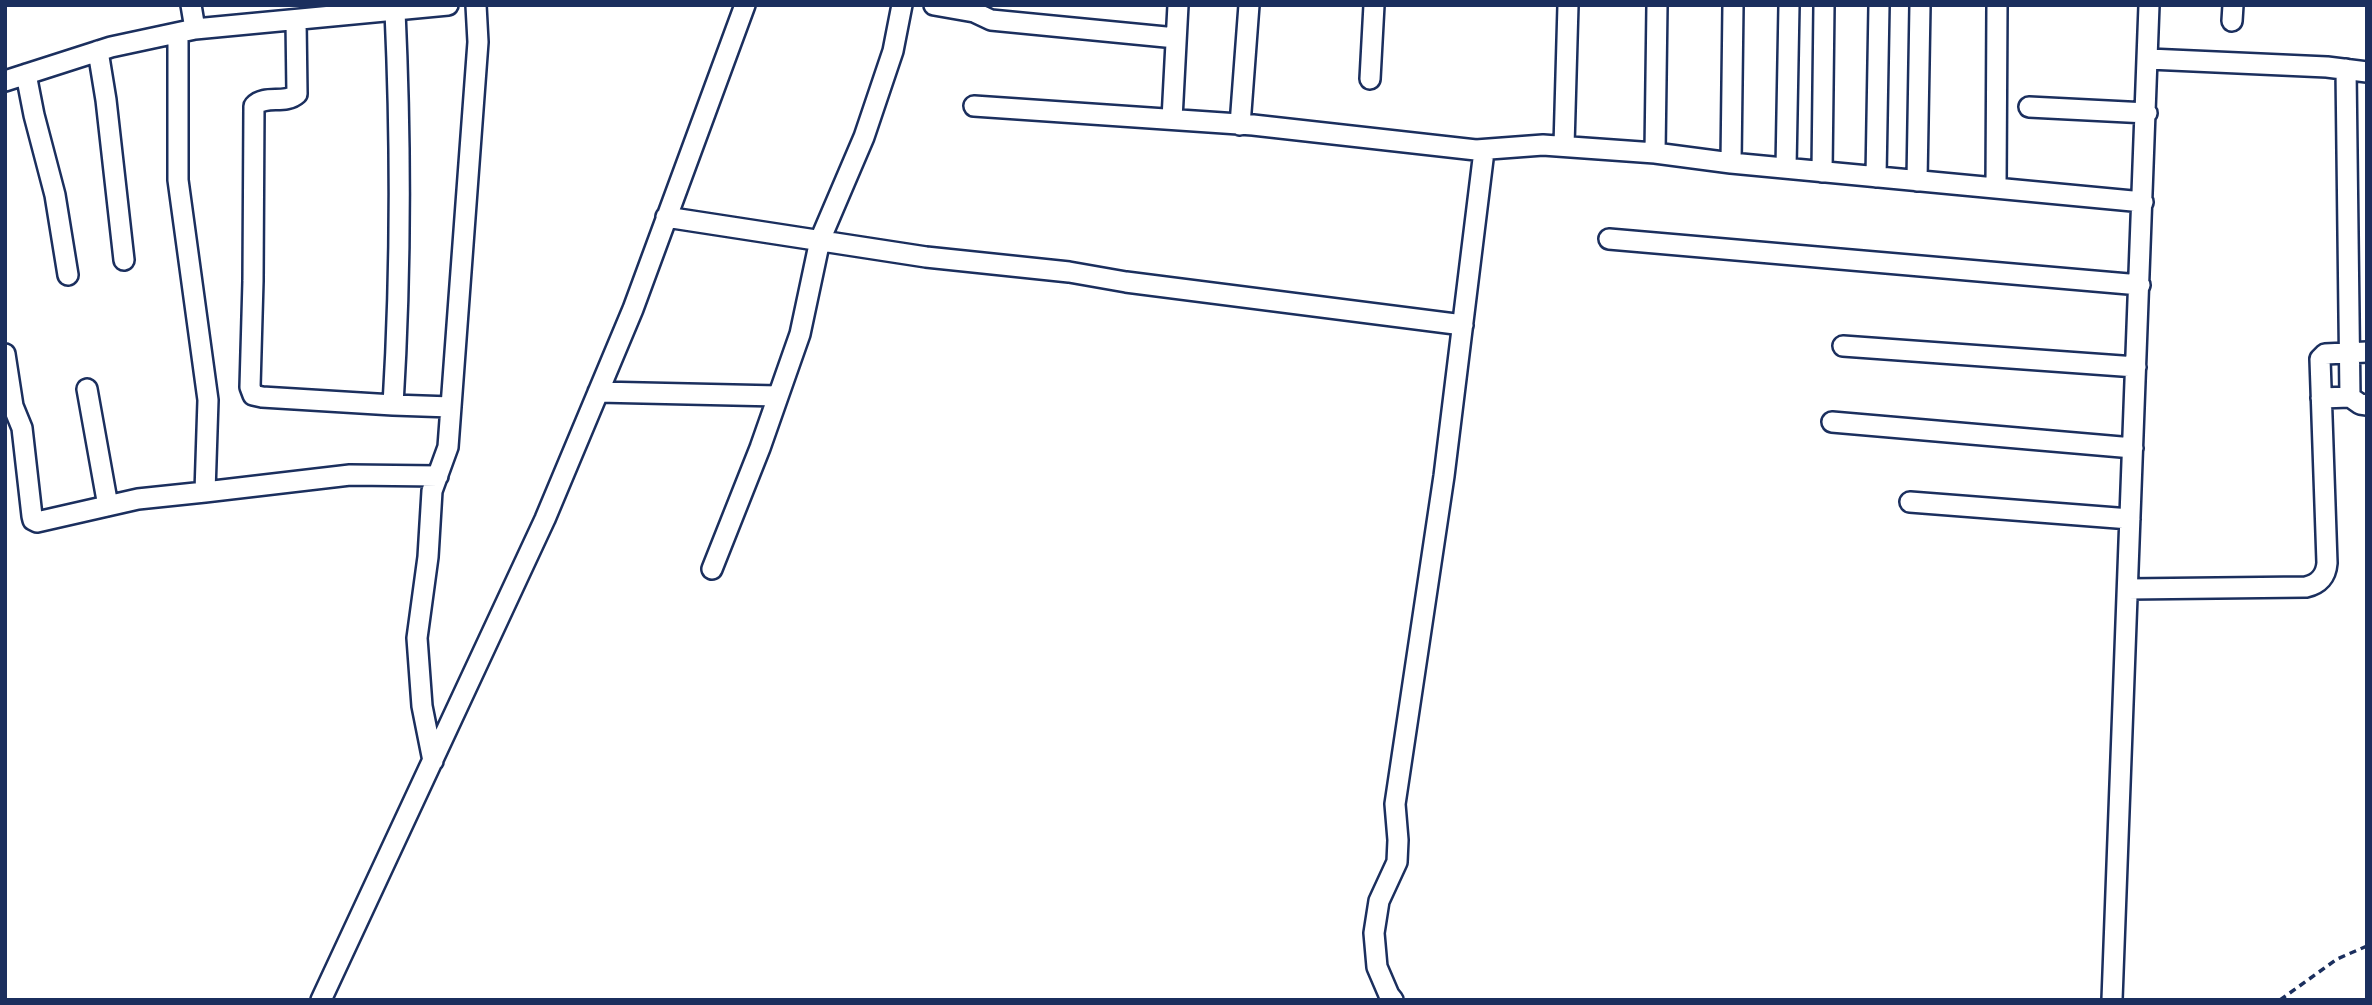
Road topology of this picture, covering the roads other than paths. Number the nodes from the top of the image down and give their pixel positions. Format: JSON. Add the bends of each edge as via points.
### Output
{"nodes":[{"id":1,"x":191,"y":5,"type":"edge"},
{"id":2,"x":448,"y":5,"type":"edge"},
{"id":3,"x":476,"y":5,"type":"edge"},
{"id":4,"x":745,"y":5,"type":"edge"},
{"id":5,"x":902,"y":5,"type":"edge"},
{"id":6,"x":934,"y":5,"type":"edge"},
{"id":7,"x":1178,"y":5,"type":"edge"},
{"id":8,"x":1249,"y":5,"type":"edge"},
{"id":9,"x":1374,"y":5,"type":"edge"},
{"id":10,"x":1568,"y":5,"type":"edge"},
{"id":11,"x":1657,"y":5,"type":"edge"},
{"id":12,"x":1733,"y":5,"type":"edge"},
{"id":13,"x":1789,"y":5,"type":"edge"},
{"id":14,"x":1824,"y":5,"type":"edge"},
{"id":15,"x":1879,"y":5,"type":"edge"},
{"id":16,"x":1920,"y":5,"type":"edge"},
{"id":17,"x":1997,"y":5,"type":"edge"},
{"id":18,"x":2150,"y":5,"type":"edge"},
{"id":19,"x":395,"y":10,"type":"junction"},
{"id":20,"x":296,"y":20,"type":"junction"},
{"id":21,"x":186,"y":31,"type":"junction"},
{"id":22,"x":1176,"y":38,"type":"junction"},
{"id":23,"x":98,"y":51,"type":"junction"},
{"id":24,"x":2149,"y":59,"type":"junction"},
{"id":25,"x":2346,"y":69,"type":"junction"},
{"id":26,"x":2367,"y":72,"type":"edge"},
{"id":27,"x":26,"y":75,"type":"junction"},
{"id":28,"x":1370,"y":79,"type":"dead end"},
{"id":29,"x":5,"y":81,"type":"edge"},
{"id":30,"x":974,"y":106,"type":"dead end"},
{"id":31,"x":2029,"y":107,"type":"dead end"},
{"id":32,"x":2147,"y":113,"type":"junction"},
{"id":33,"x":1172,"y":120,"type":"junction"},
{"id":34,"x":1240,"y":125,"type":"junction"},
{"id":35,"x":1564,"y":146,"type":"junction"},
{"id":36,"x":1484,"y":150,"type":"junction"},
{"id":37,"x":1655,"y":153,"type":"junction"},
{"id":38,"x":1731,"y":163,"type":"junction"},
{"id":39,"x":1786,"y":168,"type":"junction"},
{"id":40,"x":1822,"y":172,"type":"junction"},
{"id":41,"x":1876,"y":177,"type":"junction"},
{"id":42,"x":1917,"y":181,"type":"junction"},
{"id":43,"x":1996,"y":188,"type":"junction"},
{"id":44,"x":2143,"y":202,"type":"junction"},
{"id":45,"x":666,"y":217,"type":"junction"},
{"id":46,"x":1609,"y":239,"type":"dead end"},
{"id":47,"x":820,"y":240,"type":"junction"},
{"id":48,"x":124,"y":260,"type":"dead end"},
{"id":49,"x":68,"y":275,"type":"dead end"},
{"id":50,"x":2140,"y":285,"type":"junction"},
{"id":51,"x":1463,"y":325,"type":"junction"},
{"id":52,"x":1843,"y":346,"type":"dead end"},
{"id":53,"x":2358,"y":353,"type":"edge"},
{"id":54,"x":5,"y":354,"type":"edge"},
{"id":55,"x":2136,"y":367,"type":"junction"},
{"id":56,"x":88,"y":389,"type":"dead end"},
{"id":57,"x":598,"y":392,"type":"junction"},
{"id":58,"x":778,"y":396,"type":"junction"},
{"id":59,"x":2321,"y":398,"type":"junction"},
{"id":60,"x":2358,"y":401,"type":"edge"},
{"id":61,"x":393,"y":405,"type":"junction"},
{"id":62,"x":451,"y":407,"type":"junction"},
{"id":63,"x":1832,"y":422,"type":"dead end"},
{"id":64,"x":2133,"y":448,"type":"junction"},
{"id":65,"x":438,"y":476,"type":"junction"},
{"id":66,"x":205,"y":492,"type":"junction"},
{"id":67,"x":1910,"y":502,"type":"dead end"},
{"id":68,"x":108,"y":506,"type":"junction"},
{"id":69,"x":2130,"y":519,"type":"junction"},
{"id":70,"x":712,"y":569,"type":"dead end"},
{"id":71,"x":2128,"y":589,"type":"junction"},
{"id":72,"x":433,"y":761,"type":"junction"},
{"id":73,"x":321,"y":1000,"type":"edge"},
{"id":74,"x":1394,"y":1000,"type":"edge"},
{"id":75,"x":2112,"y":1000,"type":"edge"}],
"edges":[{"from":1,"to":21,"type":"street"},
{"from":2,"to":19,"type":"street"},
{"from":3,"to":62,"type":"street","via":[[478,41]]},
{"from":4,"to":45,"type":"street"},
{"from":5,"to":47,"type":"street","via":[[893,51],[864,137]]},
{"from":6,"to":22,"type":"street","via":[[991,20]]},
{"from":7,"to":22,"type":"street"},
{"from":8,"to":34,"type":"street"},
{"from":9,"to":28,"type":"street"},
{"from":10,"to":35,"type":"street"},
{"from":11,"to":37,"type":"street"},
{"from":12,"to":38,"type":"street"},
{"from":13,"to":39,"type":"street"},
{"from":14,"to":40,"type":"street"},
{"from":15,"to":41,"type":"street"},
{"from":16,"to":42,"type":"street"},
{"from":17,"to":43,"type":"street"},
{"from":18,"to":24,"type":"street"},
{"from":19,"to":20,"type":"street"},
{"from":19,"to":61,"type":"street","via":[[400,105]]},
{"from":20,"to":21,"type":"street"},
{"from":20,"to":61,"type":"street","via":[[297,94],[254,106],[250,387],[253,395],[262,397]]},
{"from":21,"to":23,"type":"street"},
{"from":21,"to":66,"type":"street","via":[[178,180],[208,400]]},
{"from":22,"to":33,"type":"street"},
{"from":23,"to":27,"type":"street"},
{"from":23,"to":48,"type":"street"},
{"from":24,"to":25,"type":"street"},
{"from":24,"to":32,"type":"street"},
{"from":25,"to":26,"type":"street"},
{"from":25,"to":53,"type":"street"},
{"from":27,"to":29,"type":"street"},
{"from":27,"to":49,"type":"street","via":[[55,195]]},
{"from":30,"to":33,"type":"street"},
{"from":31,"to":32,"type":"street"},
{"from":32,"to":44,"type":"street"},
{"from":33,"to":34,"type":"street"},
{"from":34,"to":36,"type":"street"},
{"from":35,"to":36,"type":"street"},
{"from":35,"to":37,"type":"street"},
{"from":36,"to":51,"type":"street"},
{"from":37,"to":38,"type":"street"},
{"from":38,"to":39,"type":"street"},
{"from":39,"to":40,"type":"street"},
{"from":40,"to":41,"type":"street"},
{"from":41,"to":42,"type":"street"},
{"from":42,"to":43,"type":"street"},
{"from":43,"to":44,"type":"street"},
{"from":44,"to":50,"type":"street"},
{"from":45,"to":47,"type":"street"},
{"from":45,"to":57,"type":"street"},
{"from":46,"to":50,"type":"street"},
{"from":47,"to":51,"type":"street"},
{"from":47,"to":58,"type":"street","via":[[800,334]]},
{"from":50,"to":55,"type":"street"},
{"from":51,"to":74,"type":"street","via":[[1395,804],[1397,862],[1375,922],[1377,967]]},
{"from":52,"to":55,"type":"street"},
{"from":53,"to":59,"type":"street","via":[[2322,356]]},
{"from":53,"to":60,"type":"street"},
{"from":54,"to":68,"type":"street","via":[[13,406],[22,428],[33,520]]},
{"from":55,"to":64,"type":"street"},
{"from":56,"to":68,"type":"street"},
{"from":57,"to":58,"type":"street"},
{"from":57,"to":72,"type":"street"},
{"from":58,"to":70,"type":"street"},
{"from":59,"to":60,"type":"street"},
{"from":59,"to":71,"type":"street","via":[[2327,563],[2319,582],[2306,587]]},
{"from":61,"to":62,"type":"street"},
{"from":62,"to":65,"type":"street","via":[[449,447]]},
{"from":63,"to":64,"type":"street"},
{"from":64,"to":69,"type":"street"},
{"from":65,"to":66,"type":"street","via":[[350,475]]},
{"from":65,"to":72,"type":"street","via":[[432,491],[416,638]]},
{"from":66,"to":68,"type":"street"},
{"from":67,"to":69,"type":"street"},
{"from":69,"to":71,"type":"street"},
{"from":71,"to":75,"type":"street"},
{"from":72,"to":73,"type":"street"}]}
